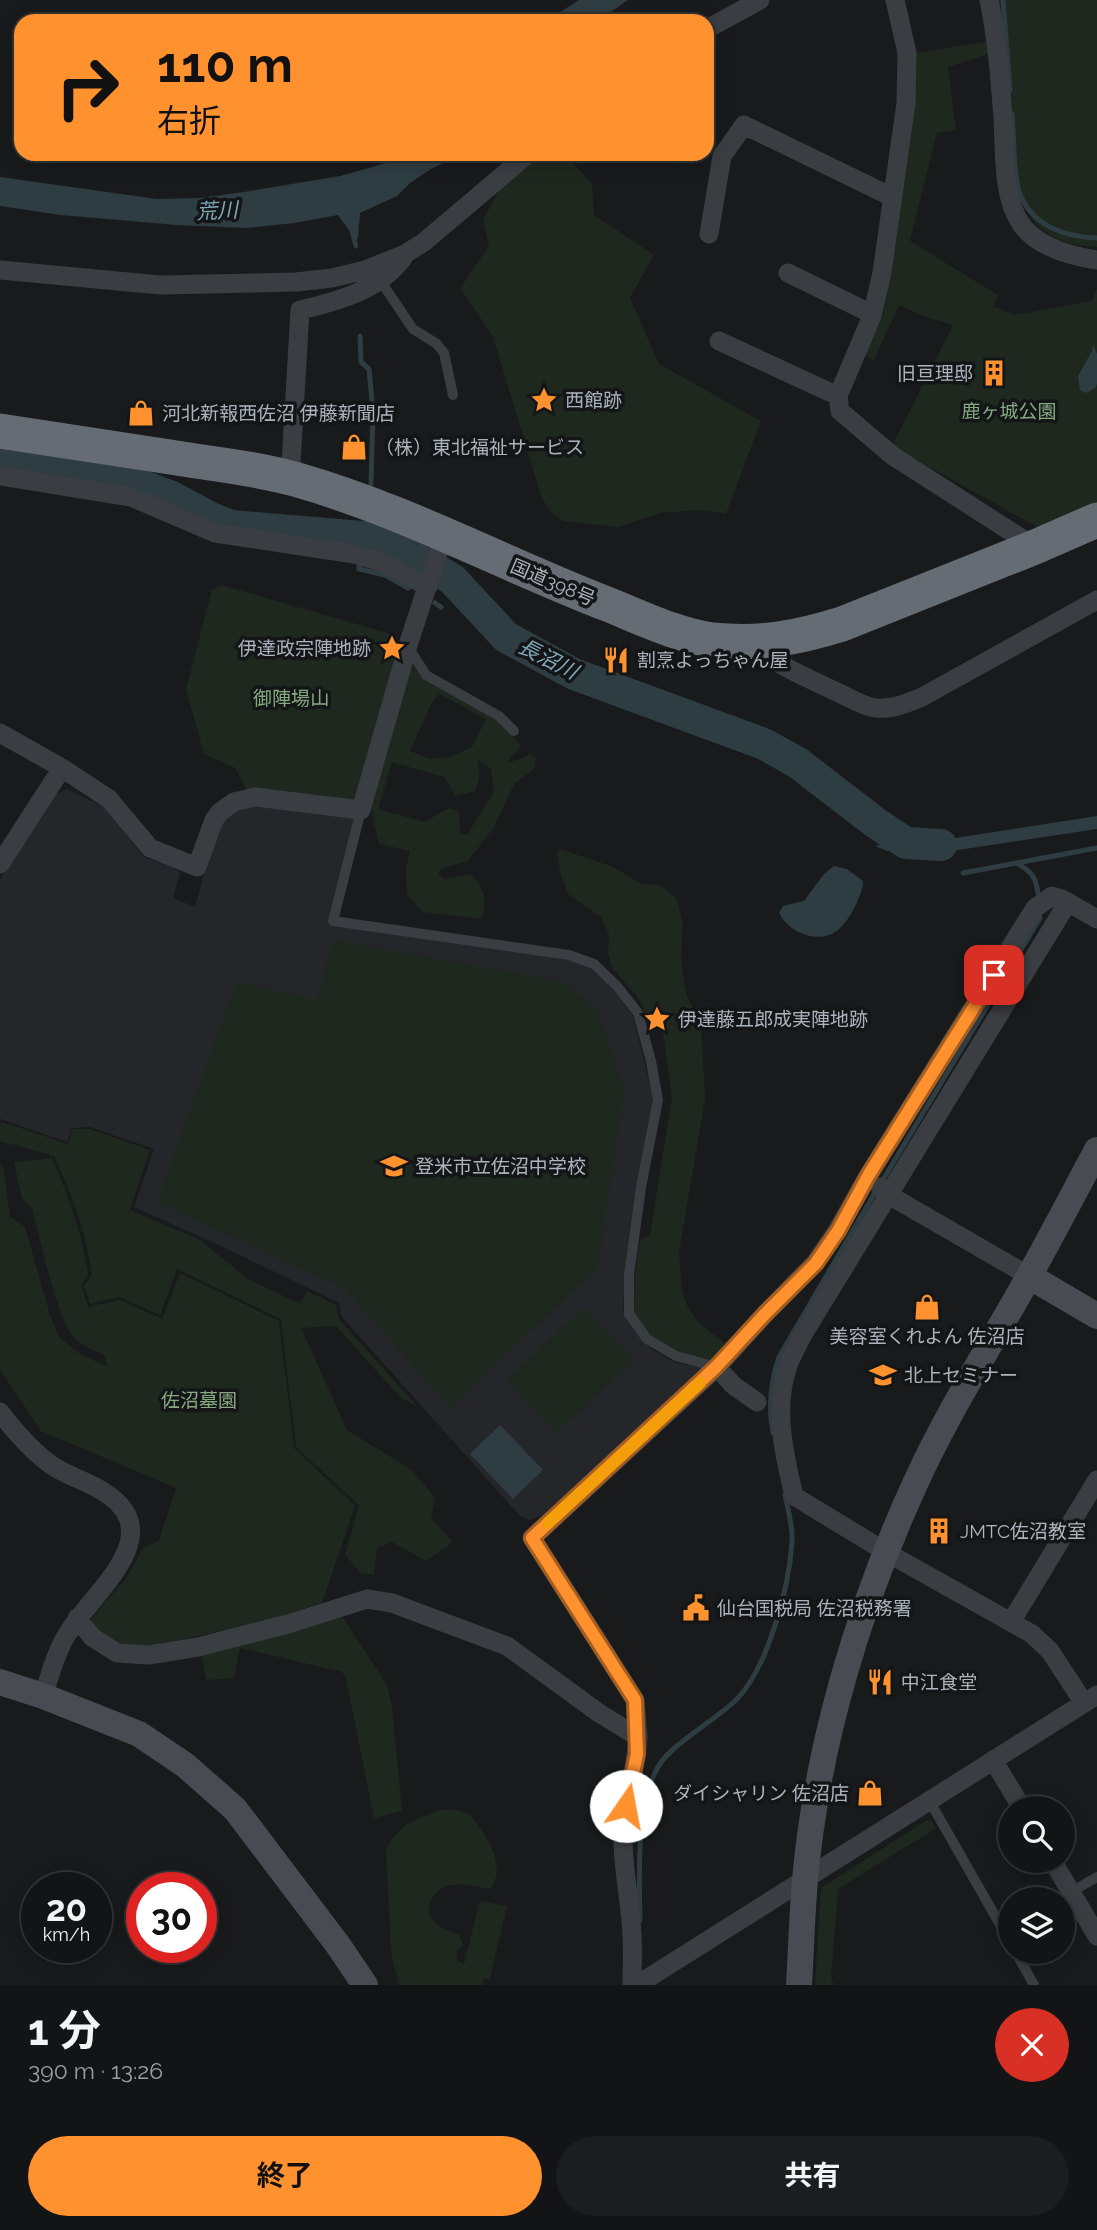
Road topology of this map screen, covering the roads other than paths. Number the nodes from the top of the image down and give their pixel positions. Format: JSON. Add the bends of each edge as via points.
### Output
{"nodes":[{"id":1,"x":760,"y":0,"type":"edge"},
{"id":2,"x":895,"y":0,"type":"edge"},
{"id":3,"x":989,"y":0,"type":"edge"},
{"id":4,"x":714,"y":25,"type":"edge"},
{"id":5,"x":520,"y":161,"type":"edge"},
{"id":6,"x":892,"y":197,"type":"junction"},
{"id":7,"x":709,"y":234,"type":"dead end"},
{"id":8,"x":405,"y":254,"type":"junction"},
{"id":9,"x":1097,"y":260,"type":"edge"},
{"id":10,"x":0,"y":270,"type":"edge"},
{"id":11,"x":788,"y":273,"type":"dead end"},
{"id":12,"x":380,"y":280,"type":"junction"},
{"id":13,"x":872,"y":314,"type":"junction"},
{"id":14,"x":719,"y":341,"type":"dead end"},
{"id":15,"x":453,"y":395,"type":"dead end"},
{"id":16,"x":838,"y":396,"type":"junction"},
{"id":17,"x":0,"y":431,"type":"edge"},
{"id":18,"x":291,"y":464,"type":"dead end"},
{"id":19,"x":0,"y":476,"type":"edge"},
{"id":20,"x":1097,"y":520,"type":"edge"},
{"id":21,"x":441,"y":547,"type":"junction"},
{"id":22,"x":1035,"y":547,"type":"junction"},
{"id":23,"x":429,"y":585,"type":"junction"},
{"id":24,"x":1097,"y":600,"type":"edge"},
{"id":25,"x":748,"y":642,"type":"junction"},
{"id":26,"x":408,"y":647,"type":"junction"},
{"id":27,"x":514,"y":731,"type":"dead end"},
{"id":28,"x":0,"y":733,"type":"edge"},
{"id":29,"x":62,"y":768,"type":"junction"},
{"id":30,"x":361,"y":810,"type":"junction"},
{"id":31,"x":0,"y":864,"type":"edge"},
{"id":32,"x":1060,"y":899,"type":"junction"},
{"id":33,"x":1097,"y":919,"type":"edge"},
{"id":34,"x":1097,"y":1150,"type":"edge"},
{"id":35,"x":868,"y":1176,"type":"junction"},
{"id":36,"x":887,"y":1194,"type":"junction"},
{"id":37,"x":1029,"y":1276,"type":"junction"},
{"id":38,"x":1097,"y":1316,"type":"edge"},
{"id":39,"x":716,"y":1367,"type":"junction"},
{"id":40,"x":757,"y":1402,"type":"dead end"},
{"id":41,"x":0,"y":1412,"type":"edge"},
{"id":42,"x":1097,"y":1480,"type":"edge"},
{"id":43,"x":886,"y":1552,"type":"junction"},
{"id":44,"x":77,"y":1618,"type":"junction"},
{"id":45,"x":1012,"y":1622,"type":"junction"},
{"id":46,"x":0,"y":1682,"type":"edge"},
{"id":47,"x":43,"y":1696,"type":"junction"},
{"id":48,"x":1091,"y":1699,"type":"edge"},
{"id":49,"x":638,"y":1737,"type":"junction"},
{"id":50,"x":993,"y":1759,"type":"junction"},
{"id":51,"x":1015,"y":1796,"type":"edge"},
{"id":52,"x":929,"y":1800,"type":"junction"},
{"id":53,"x":1097,"y":1877,"type":"edge"},
{"id":54,"x":805,"y":1878,"type":"junction"},
{"id":55,"x":1075,"y":1890,"type":"edge"},
{"id":56,"x":1075,"y":1899,"type":"edge"},
{"id":57,"x":998,"y":1921,"type":"edge"},
{"id":58,"x":1097,"y":1936,"type":"edge"},
{"id":59,"x":1022,"y":1964,"type":"edge"},
{"id":60,"x":642,"y":1983,"type":"edge"},
{"id":61,"x":365,"y":1985,"type":"edge"},
{"id":62,"x":799,"y":1985,"type":"edge"},
{"id":63,"x":1034,"y":1985,"type":"edge"}],
"edges":[{"from":1,"to":4,"type":"street"},
{"from":2,"to":6,"type":"street","via":[[907,65]]},
{"from":3,"to":9,"type":"street","via":[[1009,196],[1015,214],[1031,236],[1075,257]]},
{"from":5,"to":8,"type":"street"},
{"from":6,"to":7,"type":"street","via":[[744,125],[722,156]]},
{"from":6,"to":13,"type":"street"},
{"from":8,"to":10,"type":"street","via":[[365,270],[296,282],[160,285]]},
{"from":8,"to":12,"type":"street"},
{"from":11,"to":13,"type":"street"},
{"from":12,"to":15,"type":"lane","via":[[413,329],[444,353]]},
{"from":12,"to":18,"type":"street","via":[[326,304],[300,310]]},
{"from":13,"to":16,"type":"street"},
{"from":14,"to":16,"type":"street"},
{"from":16,"to":22,"type":"street","via":[[840,411],[893,456]]},
{"from":17,"to":21,"type":"highway","name":"国道398号","via":[[286,477],[365,503]]},
{"from":19,"to":23,"type":"street","via":[[131,497],[215,533],[334,549],[384,563]]},
{"from":20,"to":22,"type":"highway","name":"国道398号"},
{"from":21,"to":23,"type":"street"},
{"from":21,"to":25,"type":"highway","name":"国道398号","via":[[665,627],[710,640]]},
{"from":22,"to":25,"type":"highway","name":"国道398号","via":[[842,624],[781,640]]},
{"from":23,"to":26,"type":"street"},
{"from":24,"to":25,"type":"street","via":[[922,696],[891,707],[874,708],[851,699],[779,664]]},
{"from":26,"to":27,"type":"lane","via":[[426,675],[499,716]]},
{"from":26,"to":30,"type":"street"},
{"from":28,"to":29,"type":"street"},
{"from":29,"to":30,"type":"street","via":[[109,799],[150,848],[197,867],[214,820],[234,802],[255,797]]},
{"from":29,"to":31,"type":"street"},
{"from":30,"to":39,"type":"lane","via":[[333,921],[569,955],[594,964],[638,1013],[658,1100],[629,1275],[629,1314],[647,1339],[676,1356]]},
{"from":32,"to":33,"type":"street"},
{"from":32,"to":35,"type":"street","via":[[1035,908]]},
{"from":32,"to":36,"type":"street"},
{"from":34,"to":37,"type":"street"},
{"from":35,"to":36,"type":"street"},
{"from":35,"to":39,"type":"street","via":[[816,1263]]},
{"from":36,"to":37,"type":"street"},
{"from":36,"to":43,"type":"street","via":[[805,1331],[788,1365],[779,1408],[794,1496]]},
{"from":37,"to":38,"type":"street"},
{"from":37,"to":43,"type":"street","via":[[944,1424]]},
{"from":39,"to":40,"type":"street"},
{"from":39,"to":49,"type":"street","via":[[532,1538],[635,1700]]},
{"from":41,"to":44,"type":"street","via":[[32,1450],[121,1504],[132,1525],[128,1548],[117,1569]]},
{"from":42,"to":45,"type":"street"},
{"from":43,"to":45,"type":"street"},
{"from":43,"to":54,"type":"street","via":[[840,1691]]},
{"from":44,"to":47,"type":"street","via":[[64,1639]]},
{"from":44,"to":49,"type":"street","via":[[92,1637],[117,1653],[149,1655],[262,1631],[367,1599],[392,1603],[507,1646]]},
{"from":45,"to":48,"type":"street","via":[[1050,1651]]},
{"from":46,"to":47,"type":"street"},
{"from":47,"to":61,"type":"street","via":[[139,1734],[185,1765],[235,1809]]},
{"from":48,"to":50,"type":"street"},
{"from":49,"to":60,"type":"street","via":[[623,1839],[625,1882]]},
{"from":50,"to":51,"type":"street"},
{"from":50,"to":52,"type":"street"},
{"from":52,"to":54,"type":"street"},
{"from":52,"to":57,"type":"lane"},
{"from":53,"to":55,"type":"lane"},
{"from":54,"to":60,"type":"street"},
{"from":54,"to":62,"type":"street"},
{"from":56,"to":58,"type":"street"},
{"from":59,"to":63,"type":"lane"}]}
